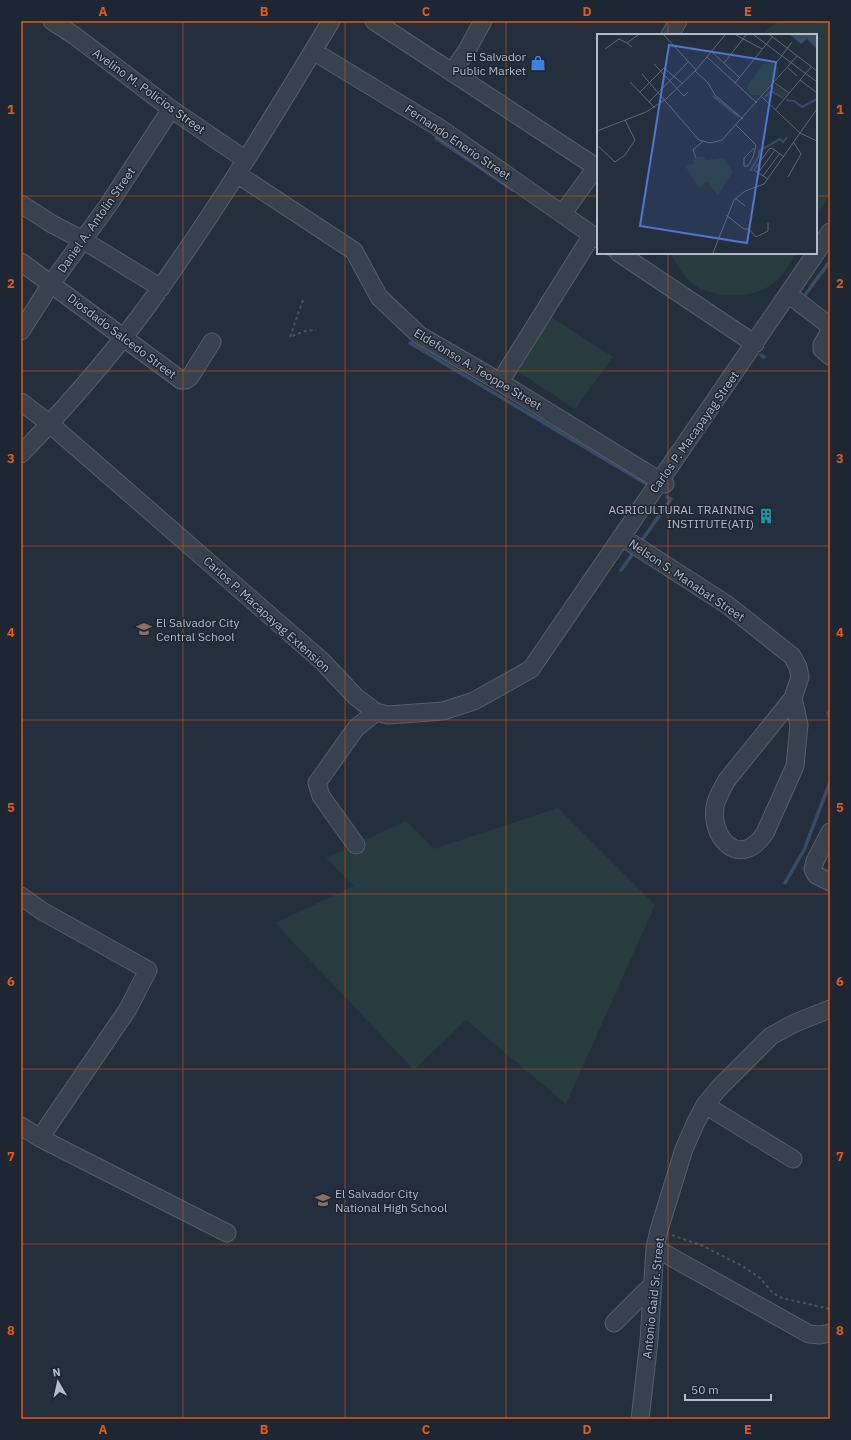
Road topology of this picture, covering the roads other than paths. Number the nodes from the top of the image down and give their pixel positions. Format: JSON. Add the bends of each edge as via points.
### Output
{"nodes":[{"id":1,"x":52,"y":21,"type":"edge"},
{"id":2,"x":331,"y":21,"type":"edge"},
{"id":3,"x":374,"y":21,"type":"edge"},
{"id":4,"x":483,"y":21,"type":"edge"},
{"id":5,"x":678,"y":21,"type":"edge"},
{"id":6,"x":671,"y":34,"type":"edge"},
{"id":7,"x":313,"y":51,"type":"junction"},
{"id":8,"x":452,"y":72,"type":"junction"},
{"id":9,"x":172,"y":109,"type":"junction"},
{"id":10,"x":597,"y":166,"type":"edge"},
{"id":11,"x":241,"y":167,"type":"junction"},
{"id":12,"x":21,"y":204,"type":"edge"},
{"id":13,"x":563,"y":213,"type":"junction"},
{"id":14,"x":830,"y":232,"type":"edge"},
{"id":15,"x":83,"y":240,"type":"junction"},
{"id":16,"x":591,"y":240,"type":"edge"},
{"id":17,"x":817,"y":252,"type":"edge"},
{"id":18,"x":620,"y":254,"type":"edge"},
{"id":19,"x":815,"y":254,"type":"edge"},
{"id":20,"x":21,"y":262,"type":"edge"},
{"id":21,"x":51,"y":284,"type":"junction"},
{"id":22,"x":161,"y":288,"type":"junction"},
{"id":23,"x":788,"y":294,"type":"junction"},
{"id":24,"x":830,"y":326,"type":"edge"},
{"id":25,"x":21,"y":331,"type":"edge"},
{"id":26,"x":830,"y":331,"type":"edge"},
{"id":27,"x":123,"y":337,"type":"junction"},
{"id":28,"x":212,"y":342,"type":"dead end"},
{"id":29,"x":755,"y":344,"type":"junction"},
{"id":30,"x":830,"y":356,"type":"edge"},
{"id":31,"x":500,"y":382,"type":"junction"},
{"id":32,"x":21,"y":402,"type":"edge"},
{"id":33,"x":50,"y":424,"type":"junction"},
{"id":34,"x":21,"y":454,"type":"edge"},
{"id":35,"x":663,"y":483,"type":"junction"},
{"id":36,"x":622,"y":537,"type":"junction"},
{"id":37,"x":531,"y":669,"type":"joint"},
{"id":38,"x":792,"y":698,"type":"junction"},
{"id":39,"x":376,"y":712,"type":"junction"},
{"id":40,"x":830,"y":832,"type":"edge"},
{"id":41,"x":356,"y":845,"type":"dead end"},
{"id":42,"x":830,"y":882,"type":"edge"},
{"id":43,"x":21,"y":896,"type":"edge"},
{"id":44,"x":830,"y":1009,"type":"edge"},
{"id":45,"x":705,"y":1105,"type":"junction"},
{"id":46,"x":21,"y":1126,"type":"edge"},
{"id":47,"x":40,"y":1138,"type":"junction"},
{"id":48,"x":793,"y":1159,"type":"dead end"},
{"id":49,"x":227,"y":1233,"type":"dead end"},
{"id":50,"x":655,"y":1248,"type":"junction"},
{"id":51,"x":652,"y":1285,"type":"junction"},
{"id":52,"x":614,"y":1323,"type":"dead end"},
{"id":53,"x":830,"y":1333,"type":"edge"},
{"id":54,"x":640,"y":1419,"type":"edge"}],
"edges":[{"from":1,"to":9,"type":"street","name":"Avelino M. Policios Street"},
{"from":2,"to":7,"type":"street"},
{"from":3,"to":8,"type":"street"},
{"from":4,"to":8,"type":"street"},
{"from":5,"to":6,"type":"street"},
{"from":7,"to":11,"type":"street"},
{"from":7,"to":13,"type":"street","name":"Fernando Enerio Street","via":[[438,127]]},
{"from":8,"to":10,"type":"street"},
{"from":9,"to":11,"type":"street","name":"Avelino M. Policios Street"},
{"from":9,"to":15,"type":"street","name":"Daniel A. Antolin Street"},
{"from":10,"to":13,"type":"street"},
{"from":11,"to":22,"type":"street"},
{"from":11,"to":31,"type":"street","name":"Eldefonso A. Teoppe Street","via":[[354,251],[379,297],[419,335]]},
{"from":12,"to":15,"type":"street"},
{"from":13,"to":16,"type":"street","name":"Fernando Enerio Street"},
{"from":14,"to":17,"type":"street","name":"Carlos P. Macapayag Street"},
{"from":15,"to":21,"type":"street","name":"Daniel A. Antolin Street"},
{"from":15,"to":22,"type":"street"},
{"from":16,"to":31,"type":"street"},
{"from":18,"to":29,"type":"street"},
{"from":19,"to":23,"type":"street","name":"Carlos P. Macapayag Street"},
{"from":20,"to":21,"type":"street","name":"Diosdado Salcedo Street"},
{"from":21,"to":25,"type":"street","name":"Daniel A. Antolin Street"},
{"from":21,"to":27,"type":"street","name":"Diosdado Salcedo Street"},
{"from":22,"to":27,"type":"street"},
{"from":23,"to":24,"type":"street"},
{"from":23,"to":29,"type":"street","name":"Carlos P. Macapayag Street"},
{"from":26,"to":30,"type":"street","via":[[822,345],[822,349]]},
{"from":27,"to":28,"type":"street","name":"Diosdado Salcedo Street","via":[[180,380],[190,377]]},
{"from":27,"to":33,"type":"street"},
{"from":29,"to":35,"type":"street","name":"Carlos P. Macapayag Street"},
{"from":31,"to":35,"type":"street","name":"Eldefonso A. Teoppe Street"},
{"from":32,"to":33,"type":"street","name":"Carlos P. Macapayag Extension"},
{"from":33,"to":34,"type":"street"},
{"from":33,"to":39,"type":"street","name":"Carlos P. Macapayag Extension","via":[[322,661],[356,697]]},
{"from":35,"to":36,"type":"street","name":"Carlos P. Macapayag Street"},
{"from":36,"to":37,"type":"street","name":"Carlos P. Macapayag Street"},
{"from":36,"to":38,"type":"street","name":"Nelson S. Manabat Street","via":[[726,604],[792,656],[800,677]]},
{"from":37,"to":39,"type":"street","name":"Carlos P. Macapayag Extension","via":[[474,701],[443,711],[388,715]]},
{"from":38,"to":38,"type":"street","name":"Nelson S. Manabat Street","via":[[722,788],[716,802],[716,822],[722,841],[734,849],[747,849],[761,839],[795,766],[799,725]]},
{"from":39,"to":41,"type":"street","via":[[356,728],[317,783],[321,796]]},
{"from":40,"to":42,"type":"street","via":[[813,869],[816,875]]},
{"from":43,"to":47,"type":"street","via":[[42,911],[148,970],[128,1009]]},
{"from":44,"to":45,"type":"street","name":"Antonio Gaid Sr. Street","via":[[771,1036]]},
{"from":45,"to":48,"type":"street"},
{"from":45,"to":50,"type":"street","name":"Antonio Gaid Sr. Street","via":[[684,1149]]},
{"from":46,"to":47,"type":"street"},
{"from":47,"to":49,"type":"street"},
{"from":50,"to":51,"type":"street","name":"Antonio Gaid Sr. Street"},
{"from":50,"to":53,"type":"street","via":[[809,1334]]},
{"from":51,"to":52,"type":"street"},
{"from":51,"to":54,"type":"street","name":"Antonio Gaid Sr. Street","via":[[649,1341]]}]}
